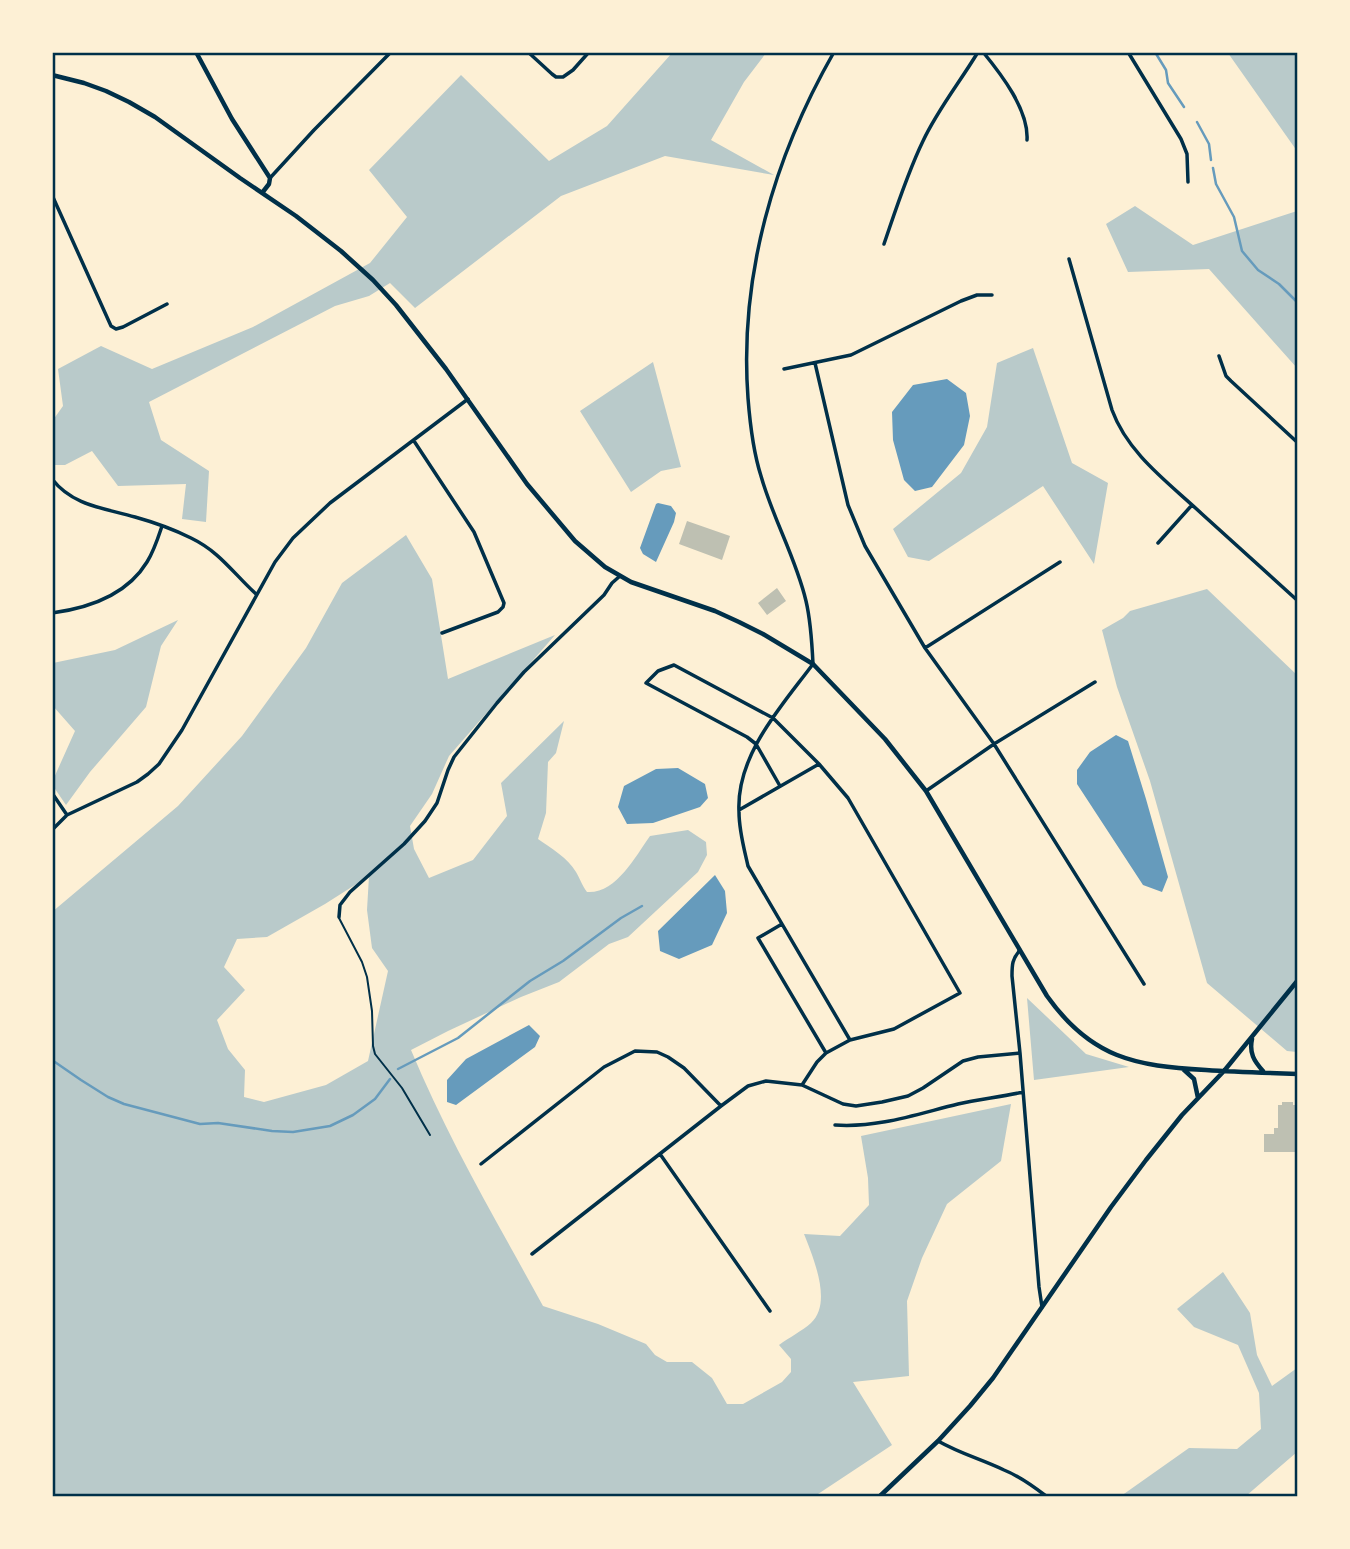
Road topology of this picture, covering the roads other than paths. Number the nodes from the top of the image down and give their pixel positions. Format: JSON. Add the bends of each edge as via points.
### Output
{"nodes":[{"id":1,"x":196,"y":52,"type":"edge"},
{"id":2,"x":391,"y":52,"type":"edge"},
{"id":3,"x":528,"y":52,"type":"edge"},
{"id":4,"x":589,"y":52,"type":"edge"},
{"id":5,"x":834,"y":52,"type":"edge"},
{"id":6,"x":981,"y":52,"type":"edge"},
{"id":7,"x":1128,"y":52,"type":"edge"},
{"id":8,"x":52,"y":75,"type":"edge"},
{"id":9,"x":1027,"y":140,"type":"dead end"},
{"id":10,"x":270,"y":178,"type":"junction"},
{"id":11,"x":1188,"y":182,"type":"dead end"},
{"id":12,"x":261,"y":193,"type":"junction"},
{"id":13,"x":52,"y":195,"type":"edge"},
{"id":14,"x":884,"y":243,"type":"dead end"},
{"id":15,"x":1069,"y":259,"type":"dead end"},
{"id":16,"x":992,"y":295,"type":"dead end"},
{"id":17,"x":167,"y":304,"type":"dead end"},
{"id":18,"x":1219,"y":356,"type":"dead end"},
{"id":19,"x":815,"y":363,"type":"junction"},
{"id":20,"x":783,"y":369,"type":"dead end"},
{"id":21,"x":468,"y":399,"type":"junction"},
{"id":22,"x":414,"y":441,"type":"junction"},
{"id":23,"x":1297,"y":443,"type":"edge"},
{"id":24,"x":52,"y":479,"type":"edge"},
{"id":25,"x":1192,"y":505,"type":"junction"},
{"id":26,"x":162,"y":526,"type":"junction"},
{"id":27,"x":1158,"y":543,"type":"dead end"},
{"id":28,"x":1060,"y":562,"type":"dead end"},
{"id":29,"x":620,"y":576,"type":"junction"},
{"id":30,"x":256,"y":594,"type":"junction"},
{"id":31,"x":1297,"y":601,"type":"edge"},
{"id":32,"x":52,"y":613,"type":"edge"},
{"id":33,"x":443,"y":634,"type":"dead end"},
{"id":34,"x":925,"y":648,"type":"junction"},
{"id":35,"x":813,"y":664,"type":"junction"},
{"id":36,"x":1094,"y":682,"type":"dead end"},
{"id":37,"x":773,"y":718,"type":"junction"},
{"id":38,"x":756,"y":744,"type":"junction"},
{"id":39,"x":994,"y":744,"type":"junction"},
{"id":40,"x":819,"y":764,"type":"junction"},
{"id":41,"x":780,"y":786,"type":"junction"},
{"id":42,"x":926,"y":791,"type":"junction"},
{"id":43,"x":52,"y":793,"type":"edge"},
{"id":44,"x":738,"y":810,"type":"junction"},
{"id":45,"x":67,"y":815,"type":"junction"},
{"id":46,"x":52,"y":830,"type":"edge"},
{"id":47,"x":339,"y":917,"type":"joint"},
{"id":48,"x":782,"y":924,"type":"junction"},
{"id":49,"x":1020,"y":950,"type":"junction"},
{"id":50,"x":1297,"y":980,"type":"edge"},
{"id":51,"x":1144,"y":984,"type":"dead end"},
{"id":52,"x":1252,"y":1036,"type":"junction"},
{"id":53,"x":849,"y":1040,"type":"junction"},
{"id":54,"x":826,"y":1053,"type":"junction"},
{"id":55,"x":1020,"y":1053,"type":"junction"},
{"id":56,"x":1182,"y":1069,"type":"junction"},
{"id":57,"x":1224,"y":1071,"type":"junction"},
{"id":58,"x":1264,"y":1072,"type":"junction"},
{"id":59,"x":1297,"y":1074,"type":"edge"},
{"id":60,"x":802,"y":1085,"type":"junction"},
{"id":61,"x":1023,"y":1092,"type":"junction"},
{"id":62,"x":1198,"y":1098,"type":"junction"},
{"id":63,"x":721,"y":1106,"type":"junction"},
{"id":64,"x":835,"y":1125,"type":"dead end"},
{"id":65,"x":430,"y":1135,"type":"dead end"},
{"id":66,"x":660,"y":1154,"type":"junction"},
{"id":67,"x":481,"y":1164,"type":"dead end"},
{"id":68,"x":532,"y":1254,"type":"dead end"},
{"id":69,"x":1042,"y":1307,"type":"junction"},
{"id":70,"x":770,"y":1311,"type":"dead end"},
{"id":71,"x":938,"y":1441,"type":"junction"},
{"id":72,"x":880,"y":1496,"type":"edge"},
{"id":73,"x":1046,"y":1496,"type":"edge"}],
"edges":[{"from":1,"to":10,"type":"street"},
{"from":2,"to":10,"type":"street"},
{"from":3,"to":4,"type":"street","via":[[552,74],[562,77]]},
{"from":5,"to":35,"type":"street","via":[[796,128],[771,198],[756,257],[747,335],[754,449],[806,599]]},
{"from":6,"to":9,"type":"street","via":[[1021,109]]},
{"from":6,"to":14,"type":"street","via":[[924,140]]},
{"from":7,"to":11,"type":"street","via":[[1181,139],[1187,154]]},
{"from":8,"to":12,"type":"street","via":[[130,102]]},
{"from":10,"to":12,"type":"street"},
{"from":12,"to":21,"type":"street","via":[[373,280],[421,334]]},
{"from":13,"to":17,"type":"street","via":[[111,326],[123,327]]},
{"from":15,"to":25,"type":"street","via":[[1119,426],[1140,456]]},
{"from":16,"to":19,"type":"street","via":[[961,301],[851,355]]},
{"from":18,"to":23,"type":"street","via":[[1226,376]]},
{"from":19,"to":20,"type":"street"},
{"from":19,"to":34,"type":"street","via":[[848,505],[865,546]]},
{"from":21,"to":22,"type":"street"},
{"from":21,"to":29,"type":"street","via":[[562,526]]},
{"from":22,"to":30,"type":"street","via":[[309,522],[283,551]]},
{"from":22,"to":33,"type":"street","via":[[474,532],[504,603],[498,612]]},
{"from":24,"to":26,"type":"street","via":[[83,503]]},
{"from":25,"to":27,"type":"street"},
{"from":25,"to":31,"type":"street"},
{"from":26,"to":30,"type":"street","via":[[212,550]]},
{"from":26,"to":32,"type":"street","via":[[148,560],[131,581],[103,600]]},
{"from":28,"to":34,"type":"street"},
{"from":29,"to":35,"type":"street","via":[[715,611]]},
{"from":29,"to":47,"type":"street","via":[[497,703],[454,757],[433,810],[404,844],[351,892],[340,905]]},
{"from":30,"to":45,"type":"street","via":[[159,764],[137,782]]},
{"from":34,"to":39,"type":"street"},
{"from":35,"to":37,"type":"street"},
{"from":35,"to":42,"type":"street","via":[[885,739]]},
{"from":36,"to":39,"type":"street"},
{"from":37,"to":38,"type":"street"},
{"from":37,"to":38,"type":"street","via":[[674,665],[658,671],[646,683]]},
{"from":37,"to":40,"type":"street"},
{"from":38,"to":41,"type":"street"},
{"from":38,"to":44,"type":"street","via":[[742,782]]},
{"from":39,"to":42,"type":"street"},
{"from":39,"to":51,"type":"street"},
{"from":40,"to":41,"type":"street"},
{"from":40,"to":53,"type":"street","via":[[848,798],[960,993],[894,1029]]},
{"from":41,"to":44,"type":"street"},
{"from":42,"to":49,"type":"street"},
{"from":43,"to":45,"type":"street"},
{"from":44,"to":48,"type":"street","via":[[748,866]]},
{"from":45,"to":46,"type":"street"},
{"from":47,"to":65,"type":"lane","via":[[367,977],[375,1054]]},
{"from":48,"to":53,"type":"street"},
{"from":48,"to":54,"type":"street","via":[[758,939]]},
{"from":49,"to":55,"type":"street","via":[[1012,964]]},
{"from":49,"to":56,"type":"street","via":[[1055,1007],[1083,1036],[1132,1061]]},
{"from":50,"to":52,"type":"street"},
{"from":52,"to":57,"type":"street"},
{"from":52,"to":58,"type":"street","via":[[1252,1058]]},
{"from":53,"to":54,"type":"street"},
{"from":54,"to":60,"type":"street"},
{"from":55,"to":60,"type":"street","via":[[963,1061],[908,1096],[856,1106]]},
{"from":55,"to":61,"type":"street"},
{"from":56,"to":57,"type":"street"},
{"from":56,"to":62,"type":"street","via":[[1194,1079]]},
{"from":57,"to":58,"type":"street"},
{"from":57,"to":62,"type":"street"},
{"from":58,"to":59,"type":"street"},
{"from":60,"to":63,"type":"street","via":[[766,1081],[748,1086]]},
{"from":61,"to":64,"type":"street","via":[[868,1125]]},
{"from":61,"to":69,"type":"street"},
{"from":62,"to":69,"type":"street","via":[[1146,1160]]},
{"from":63,"to":66,"type":"street"},
{"from":63,"to":67,"type":"street","via":[[668,1057],[635,1051],[604,1067]]},
{"from":66,"to":68,"type":"street"},
{"from":66,"to":70,"type":"street"},
{"from":69,"to":71,"type":"street","via":[[993,1378]]},
{"from":71,"to":72,"type":"street"},
{"from":71,"to":73,"type":"street","via":[[1013,1474]]}]}
